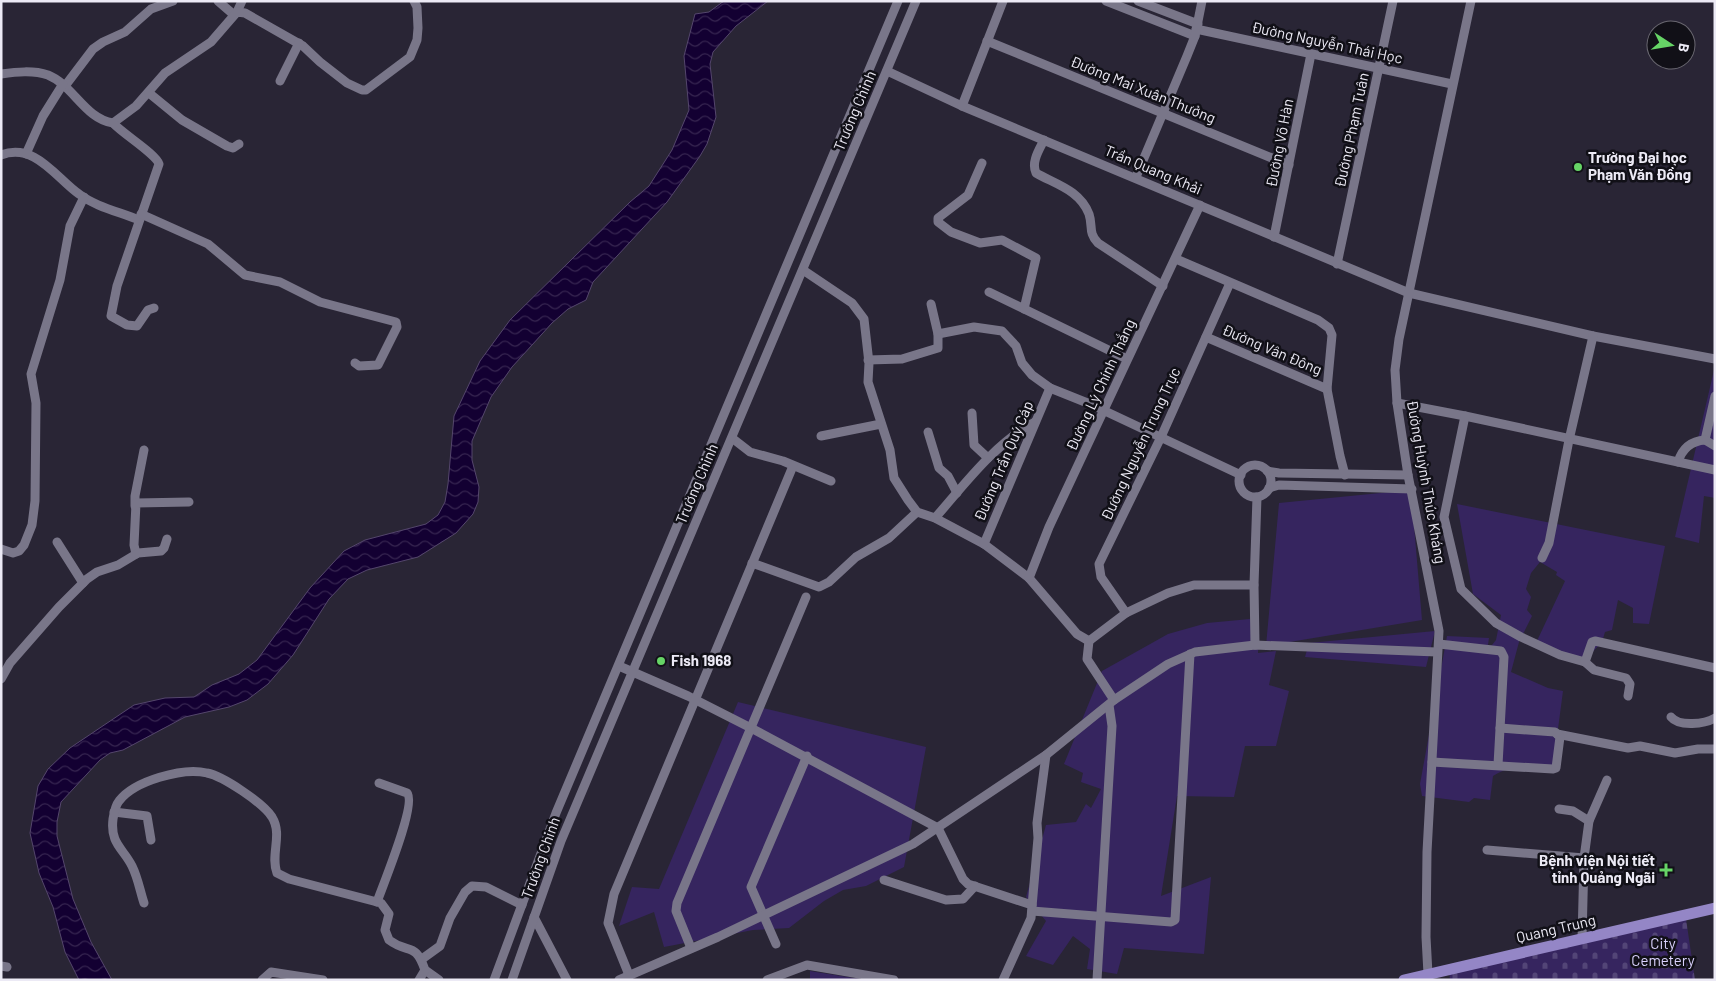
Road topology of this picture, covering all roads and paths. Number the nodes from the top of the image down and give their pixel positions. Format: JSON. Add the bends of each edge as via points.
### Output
{"nodes":[{"id":1,"x":173,"y":1,"type":"edge"},
{"id":2,"x":218,"y":1,"type":"edge"},
{"id":3,"x":242,"y":1,"type":"edge"},
{"id":4,"x":414,"y":1,"type":"edge"},
{"id":5,"x":898,"y":1,"type":"edge"},
{"id":6,"x":916,"y":1,"type":"edge"},
{"id":7,"x":1003,"y":1,"type":"edge"},
{"id":8,"x":1106,"y":1,"type":"edge"},
{"id":9,"x":1138,"y":1,"type":"edge"},
{"id":10,"x":1202,"y":1,"type":"edge"},
{"id":11,"x":1393,"y":1,"type":"edge"},
{"id":12,"x":1471,"y":1,"type":"edge"},
{"id":13,"x":235,"y":13,"type":"junction"},
{"id":14,"x":1196,"y":30,"type":"junction"},
{"id":15,"x":987,"y":41,"type":"junction"},
{"id":16,"x":299,"y":43,"type":"junction"},
{"id":17,"x":1311,"y":54,"type":"junction"},
{"id":18,"x":1379,"y":69,"type":"junction"},
{"id":19,"x":870,"y":70,"type":"junction"},
{"id":20,"x":1,"y":74,"type":"edge"},
{"id":21,"x":886,"y":74,"type":"junction"},
{"id":22,"x":280,"y":81,"type":"dead end"},
{"id":23,"x":1452,"y":84,"type":"junction"},
{"id":24,"x":64,"y":85,"type":"junction"},
{"id":25,"x":149,"y":93,"type":"junction"},
{"id":26,"x":962,"y":106,"type":"junction"},
{"id":27,"x":1162,"y":113,"type":"junction"},
{"id":28,"x":113,"y":123,"type":"junction"},
{"id":29,"x":1044,"y":140,"type":"junction"},
{"id":30,"x":239,"y":144,"type":"dead end"},
{"id":31,"x":26,"y":154,"type":"junction"},
{"id":32,"x":1,"y":155,"type":"edge"},
{"id":33,"x":982,"y":162,"type":"dead end"},
{"id":34,"x":1289,"y":165,"type":"junction"},
{"id":35,"x":1136,"y":177,"type":"junction"},
{"id":36,"x":84,"y":197,"type":"junction"},
{"id":37,"x":1200,"y":205,"type":"junction"},
{"id":38,"x":140,"y":217,"type":"junction"},
{"id":39,"x":1274,"y":237,"type":"junction"},
{"id":40,"x":1176,"y":259,"type":"junction"},
{"id":41,"x":1337,"y":264,"type":"junction"},
{"id":42,"x":803,"y":270,"type":"junction"},
{"id":43,"x":1230,"y":283,"type":"junction"},
{"id":44,"x":1163,"y":286,"type":"junction"},
{"id":45,"x":989,"y":292,"type":"dead end"},
{"id":46,"x":1408,"y":293,"type":"junction"},
{"id":47,"x":931,"y":304,"type":"dead end"},
{"id":48,"x":154,"y":308,"type":"dead end"},
{"id":49,"x":1024,"y":309,"type":"junction"},
{"id":50,"x":938,"y":334,"type":"junction"},
{"id":51,"x":1593,"y":336,"type":"junction"},
{"id":52,"x":1206,"y":337,"type":"junction"},
{"id":53,"x":1127,"y":359,"type":"junction"},
{"id":54,"x":1715,"y":359,"type":"edge"},
{"id":55,"x":868,"y":360,"type":"junction"},
{"id":56,"x":355,"y":363,"type":"dead end"},
{"id":57,"x":1050,"y":388,"type":"junction"},
{"id":58,"x":1327,"y":389,"type":"junction"},
{"id":59,"x":1715,"y":396,"type":"edge"},
{"id":60,"x":1397,"y":404,"type":"junction"},
{"id":61,"x":1103,"y":411,"type":"junction"},
{"id":62,"x":972,"y":413,"type":"dead end"},
{"id":63,"x":1465,"y":416,"type":"junction"},
{"id":64,"x":1035,"y":422,"type":"junction"},
{"id":65,"x":881,"y":424,"type":"junction"},
{"id":66,"x":928,"y":432,"type":"dead end"},
{"id":67,"x":821,"y":436,"type":"dead end"},
{"id":68,"x":716,"y":437,"type":"junction"},
{"id":69,"x":1161,"y":437,"type":"junction"},
{"id":70,"x":731,"y":440,"type":"junction"},
{"id":71,"x":1569,"y":440,"type":"junction"},
{"id":72,"x":1705,"y":440,"type":"junction"},
{"id":73,"x":1715,"y":446,"type":"edge"},
{"id":74,"x":144,"y":450,"type":"dead end"},
{"id":75,"x":988,"y":458,"type":"junction"},
{"id":76,"x":1678,"y":462,"type":"junction"},
{"id":77,"x":794,"y":466,"type":"junction"},
{"id":78,"x":1715,"y":470,"type":"edge"},
{"id":79,"x":1267,"y":471,"type":"junction"},
{"id":80,"x":1241,"y":475,"type":"junction"},
{"id":81,"x":1345,"y":475,"type":"junction"},
{"id":82,"x":1408,"y":475,"type":"junction"},
{"id":83,"x":831,"y":481,"type":"dead end"},
{"id":84,"x":1269,"y":488,"type":"junction"},
{"id":85,"x":1412,"y":489,"type":"junction"},
{"id":86,"x":957,"y":493,"type":"junction"},
{"id":87,"x":1257,"y":497,"type":"junction"},
{"id":88,"x":189,"y":502,"type":"dead end"},
{"id":89,"x":135,"y":506,"type":"junction"},
{"id":90,"x":917,"y":512,"type":"junction"},
{"id":91,"x":935,"y":518,"type":"junction"},
{"id":92,"x":167,"y":539,"type":"dead end"},
{"id":93,"x":57,"y":542,"type":"dead end"},
{"id":94,"x":984,"y":544,"type":"junction"},
{"id":95,"x":1,"y":549,"type":"edge"},
{"id":96,"x":136,"y":554,"type":"junction"},
{"id":97,"x":1542,"y":558,"type":"dead end"},
{"id":98,"x":752,"y":563,"type":"junction"},
{"id":99,"x":1028,"y":578,"type":"junction"},
{"id":100,"x":83,"y":583,"type":"junction"},
{"id":101,"x":1254,"y":585,"type":"junction"},
{"id":102,"x":806,"y":597,"type":"dead end"},
{"id":103,"x":1126,"y":613,"type":"junction"},
{"id":104,"x":1089,"y":641,"type":"junction"},
{"id":105,"x":1255,"y":645,"type":"junction"},
{"id":106,"x":1438,"y":648,"type":"junction"},
{"id":107,"x":1190,"y":654,"type":"junction"},
{"id":108,"x":1585,"y":662,"type":"junction"},
{"id":109,"x":619,"y":666,"type":"junction"},
{"id":110,"x":1715,"y":668,"type":"edge"},
{"id":111,"x":632,"y":672,"type":"junction"},
{"id":112,"x":1,"y":679,"type":"edge"},
{"id":113,"x":1628,"y":696,"type":"dead end"},
{"id":114,"x":696,"y":700,"type":"junction"},
{"id":115,"x":1111,"y":702,"type":"junction"},
{"id":116,"x":1671,"y":717,"type":"dead end"},
{"id":117,"x":1715,"y":718,"type":"edge"},
{"id":118,"x":751,"y":728,"type":"junction"},
{"id":119,"x":1500,"y":728,"type":"junction"},
{"id":120,"x":1558,"y":734,"type":"junction"},
{"id":121,"x":1714,"y":747,"type":"edge"},
{"id":122,"x":1046,"y":755,"type":"junction"},
{"id":123,"x":807,"y":756,"type":"junction"},
{"id":124,"x":1432,"y":762,"type":"junction"},
{"id":125,"x":1498,"y":765,"type":"junction"},
{"id":126,"x":1607,"y":780,"type":"dead end"},
{"id":127,"x":378,"y":782,"type":"dead end"},
{"id":128,"x":1559,"y":809,"type":"dead end"},
{"id":129,"x":114,"y":812,"type":"junction"},
{"id":130,"x":1589,"y":821,"type":"junction"},
{"id":131,"x":938,"y":828,"type":"junction"},
{"id":132,"x":151,"y":840,"type":"dead end"},
{"id":133,"x":1487,"y":850,"type":"dead end"},
{"id":134,"x":1584,"y":858,"type":"junction"},
{"id":135,"x":884,"y":880,"type":"dead end"},
{"id":136,"x":975,"y":886,"type":"junction"},
{"id":137,"x":377,"y":902,"type":"junction"},
{"id":138,"x":144,"y":903,"type":"dead end"},
{"id":139,"x":522,"y":905,"type":"junction"},
{"id":140,"x":1032,"y":908,"type":"junction"},
{"id":141,"x":1715,"y":908,"type":"edge"},
{"id":142,"x":763,"y":915,"type":"junction"},
{"id":143,"x":534,"y":917,"type":"junction"},
{"id":144,"x":1102,"y":918,"type":"junction"},
{"id":145,"x":1582,"y":939,"type":"junction"},
{"id":146,"x":776,"y":944,"type":"dead end"},
{"id":147,"x":691,"y":948,"type":"junction"},
{"id":148,"x":422,"y":960,"type":"junction"},
{"id":149,"x":425,"y":970,"type":"junction"},
{"id":150,"x":1428,"y":974,"type":"junction"},
{"id":151,"x":629,"y":975,"type":"junction"},
{"id":152,"x":864,"y":977,"type":"edge"},
{"id":153,"x":262,"y":980,"type":"edge"},
{"id":154,"x":323,"y":980,"type":"edge"},
{"id":155,"x":419,"y":980,"type":"edge"},
{"id":156,"x":439,"y":980,"type":"edge"},
{"id":157,"x":494,"y":980,"type":"edge"},
{"id":158,"x":512,"y":980,"type":"edge"},
{"id":159,"x":567,"y":980,"type":"edge"},
{"id":160,"x":620,"y":980,"type":"edge"},
{"id":161,"x":767,"y":980,"type":"edge"},
{"id":162,"x":894,"y":980,"type":"edge"},
{"id":163,"x":1003,"y":980,"type":"edge"},
{"id":164,"x":1097,"y":980,"type":"edge"},
{"id":165,"x":1404,"y":980,"type":"edge"}],
"edges":[{"from":1,"to":24,"type":"street","via":[[151,9],[136,24],[93,49]]},
{"from":2,"to":13,"type":"street"},
{"from":3,"to":13,"type":"street"},
{"from":4,"to":16,"type":"street","via":[[418,28],[410,56],[366,90],[347,83]]},
{"from":5,"to":19,"type":"street","name":"Trường Chinh"},
{"from":6,"to":21,"type":"street","name":"Trường Chinh"},
{"from":7,"to":15,"type":"street"},
{"from":8,"to":14,"type":"street","name":"Đường Nguyễn Thái Học"},
{"from":9,"to":14,"type":"street","name":"Đường Nguyễn Thái Học"},
{"from":10,"to":14,"type":"street"},
{"from":11,"to":18,"type":"street","name":"Đường Phạm Tuân"},
{"from":12,"to":23,"type":"street","name":"Đường Huỳnh Thúc Kháng"},
{"from":13,"to":16,"type":"street","via":[[245,13]]},
{"from":13,"to":25,"type":"street","via":[[211,42],[165,73]]},
{"from":14,"to":17,"type":"street","name":"Đường Nguyễn Thái Học"},
{"from":14,"to":27,"type":"street"},
{"from":15,"to":26,"type":"street"},
{"from":15,"to":27,"type":"street","name":"Đường Mai Xuân Thưởng"},
{"from":16,"to":22,"type":"street"},
{"from":17,"to":18,"type":"street","name":"Đường Nguyễn Thái Học"},
{"from":17,"to":34,"type":"street","name":"Đường Võ Hàn"},
{"from":18,"to":23,"type":"street","name":"Đường Nguyễn Thái Học"},
{"from":18,"to":41,"type":"street","name":"Đường Phạm Tuân"},
{"from":19,"to":21,"type":"street","name":"Trần Quang Khải"},
{"from":19,"to":68,"type":"street","name":"Trường Chinh"},
{"from":20,"to":24,"type":"street","via":[[38,72]]},
{"from":21,"to":26,"type":"street","name":"Trần Quang Khải"},
{"from":21,"to":42,"type":"street","name":"Trường Chinh"},
{"from":23,"to":46,"type":"street","name":"Đường Huỳnh Thúc Kháng"},
{"from":24,"to":28,"type":"street","via":[[96,116]]},
{"from":24,"to":31,"type":"street","via":[[43,116]]},
{"from":25,"to":28,"type":"street"},
{"from":25,"to":30,"type":"street","via":[[182,120],[227,146],[233,148]]},
{"from":26,"to":29,"type":"street","name":"Trần Quang Khải"},
{"from":27,"to":34,"type":"street","name":"Đường Mai Xuân Thưởng"},
{"from":27,"to":35,"type":"street"},
{"from":28,"to":38,"type":"street","via":[[159,164]]},
{"from":29,"to":35,"type":"street","name":"Trần Quang Khải"},
{"from":29,"to":44,"type":"street","via":[[1034,161],[1036,173],[1080,199],[1088,212],[1092,237],[1098,243]]},
{"from":31,"to":32,"type":"street"},
{"from":31,"to":36,"type":"street","via":[[44,163]]},
{"from":33,"to":49,"type":"street","via":[[968,195],[938,218],[938,222],[951,232],[980,244],[1002,240],[1036,258]]},
{"from":34,"to":39,"type":"street","name":"Đường Võ Hàn"},
{"from":35,"to":37,"type":"street","name":"Trần Quang Khải"},
{"from":36,"to":38,"type":"street"},
{"from":36,"to":95,"type":"street","via":[[70,226],[60,280],[31,374],[36,403],[32,525],[19,551],[13,553]]},
{"from":37,"to":39,"type":"street","name":"Trần Quang Khải"},
{"from":37,"to":40,"type":"street","name":"Đường Lý Chính Thắng"},
{"from":38,"to":48,"type":"street","via":[[117,286],[111,316],[127,325],[137,326],[148,310]]},
{"from":38,"to":56,"type":"street","via":[[208,244],[245,275],[280,282],[320,302],[396,322],[397,327],[378,365],[359,366]]},
{"from":39,"to":41,"type":"street","name":"Trần Quang Khải"},
{"from":40,"to":43,"type":"street"},
{"from":40,"to":44,"type":"street","name":"Đường Lý Chính Thắng"},
{"from":41,"to":46,"type":"street","name":"Trần Quang Khải"},
{"from":42,"to":55,"type":"street","via":[[860,311],[866,327]]},
{"from":42,"to":70,"type":"street","name":"Trường Chinh"},
{"from":43,"to":52,"type":"street","name":"Đường Nguyễn Trung Trực"},
{"from":43,"to":58,"type":"street","via":[[1318,320],[1329,328],[1332,335]]},
{"from":44,"to":53,"type":"street","name":"Đường Lý Chính Thắng"},
{"from":45,"to":49,"type":"street"},
{"from":46,"to":51,"type":"street","name":"Trần Quang Khải"},
{"from":46,"to":60,"type":"street","name":"Đường Huỳnh Thúc Kháng","via":[[1395,370]]},
{"from":47,"to":50,"type":"street"},
{"from":49,"to":53,"type":"street"},
{"from":50,"to":55,"type":"street","via":[[938,348],[935,350],[902,359]]},
{"from":50,"to":57,"type":"street","via":[[974,327],[1002,331],[1016,346],[1022,363],[1032,375]]},
{"from":51,"to":54,"type":"street","name":"Trần Quang Khải"},
{"from":51,"to":71,"type":"street"},
{"from":52,"to":58,"type":"street","name":"Đường Vân Đông"},
{"from":52,"to":69,"type":"street","name":"Đường Nguyễn Trung Trực"},
{"from":53,"to":61,"type":"street","name":"Đường Lý Chính Thắng"},
{"from":55,"to":65,"type":"street","via":[[868,382]]},
{"from":57,"to":61,"type":"street"},
{"from":57,"to":64,"type":"street","name":"Đường Trần Quý Cáp"},
{"from":58,"to":81,"type":"street"},
{"from":59,"to":72,"type":"street"},
{"from":60,"to":63,"type":"street"},
{"from":60,"to":82,"type":"street","name":"Đường Huỳnh Thúc Kháng"},
{"from":61,"to":69,"type":"street"},
{"from":61,"to":99,"type":"street","name":"Đường Lý Chính Thắng"},
{"from":62,"to":75,"type":"street","via":[[974,445]]},
{"from":63,"to":71,"type":"street"},
{"from":63,"to":108,"type":"street","via":[[1444,517],[1461,589],[1496,623],[1535,644]]},
{"from":64,"to":75,"type":"street","via":[[1018,431]]},
{"from":64,"to":94,"type":"street","name":"Đường Trần Quý Cáp"},
{"from":65,"to":67,"type":"street"},
{"from":65,"to":90,"type":"street","via":[[890,450],[894,478]]},
{"from":66,"to":86,"type":"street","via":[[939,468],[948,476]]},
{"from":68,"to":70,"type":"street"},
{"from":68,"to":109,"type":"street","name":"Trường Chinh"},
{"from":69,"to":80,"type":"street"},
{"from":69,"to":103,"type":"street","name":"Đường Nguyễn Trung Trực","via":[[1099,564],[1101,577]]},
{"from":70,"to":77,"type":"street","via":[[750,452]]},
{"from":70,"to":111,"type":"street","name":"Trường Chinh"},
{"from":71,"to":76,"type":"street"},
{"from":71,"to":97,"type":"street","via":[[1549,543]]},
{"from":72,"to":73,"type":"street"},
{"from":72,"to":76,"type":"street","via":[[1688,446]]},
{"from":74,"to":89,"type":"street"},
{"from":75,"to":86,"type":"street"},
{"from":76,"to":78,"type":"street"},
{"from":77,"to":83,"type":"street"},
{"from":77,"to":98,"type":"street"},
{"from":79,"to":80,"type":"street","via":[[1255,465],[1249,466]]},
{"from":79,"to":81,"type":"street"},
{"from":79,"to":84,"type":"street","via":[[1271,480]]},
{"from":80,"to":87,"type":"street","via":[[1241,488]]},
{"from":81,"to":82,"type":"street"},
{"from":82,"to":85,"type":"street","name":"Đường Huỳnh Thúc Kháng"},
{"from":84,"to":85,"type":"street","via":[[1279,485]]},
{"from":84,"to":87,"type":"street"},
{"from":85,"to":106,"type":"street","name":"Đường Huỳnh Thúc Kháng","via":[[1439,631]]},
{"from":86,"to":91,"type":"street"},
{"from":87,"to":101,"type":"street"},
{"from":88,"to":89,"type":"street","via":[[138,502]]},
{"from":89,"to":96,"type":"street"},
{"from":90,"to":91,"type":"street"},
{"from":90,"to":98,"type":"street","via":[[889,538],[856,557],[820,587]]},
{"from":91,"to":94,"type":"street"},
{"from":92,"to":96,"type":"street","via":[[161,551]]},
{"from":93,"to":100,"type":"street"},
{"from":94,"to":99,"type":"street"},
{"from":96,"to":100,"type":"street","via":[[97,572]]},
{"from":98,"to":114,"type":"street"},
{"from":99,"to":104,"type":"street","via":[[1076,634]]},
{"from":100,"to":112,"type":"street","via":[[10,663]]},
{"from":101,"to":103,"type":"street","via":[[1194,585],[1168,593]]},
{"from":101,"to":105,"type":"street"},
{"from":102,"to":118,"type":"street"},
{"from":103,"to":104,"type":"street"},
{"from":104,"to":115,"type":"street","via":[[1088,659]]},
{"from":105,"to":106,"type":"street"},
{"from":105,"to":107,"type":"street"},
{"from":106,"to":119,"type":"street","via":[[1501,651],[1504,657]]},
{"from":106,"to":124,"type":"street","name":"Đường Huỳnh Thúc Kháng"},
{"from":107,"to":115,"type":"street","via":[[1168,664]]},
{"from":107,"to":144,"type":"street","via":[[1177,916],[1171,922]]},
{"from":108,"to":110,"type":"street","via":[[1595,641]]},
{"from":108,"to":113,"type":"street","via":[[1594,670],[1628,679]]},
{"from":109,"to":111,"type":"street"},
{"from":109,"to":139,"type":"street","name":"Trường Chinh","via":[[556,814]]},
{"from":111,"to":114,"type":"street"},
{"from":111,"to":143,"type":"street","name":"Trường Chinh","via":[[561,841]]},
{"from":114,"to":118,"type":"street"},
{"from":114,"to":151,"type":"street","via":[[610,907],[610,929]]},
{"from":115,"to":122,"type":"street"},
{"from":115,"to":144,"type":"street"},
{"from":116,"to":117,"type":"street","via":[[1676,722],[1686,723]]},
{"from":118,"to":123,"type":"street"},
{"from":118,"to":147,"type":"street","via":[[677,903],[676,911]]},
{"from":119,"to":120,"type":"street","via":[[1549,730]]},
{"from":119,"to":125,"type":"street"},
{"from":120,"to":121,"type":"street","via":[[1628,748],[1640,746],[1675,753]]},
{"from":120,"to":125,"type":"street","via":[[1558,762],[1552,769]]},
{"from":122,"to":131,"type":"street"},
{"from":122,"to":140,"type":"street","via":[[1037,823]]},
{"from":123,"to":131,"type":"street"},
{"from":123,"to":142,"type":"street","via":[[751,887]]},
{"from":124,"to":125,"type":"street"},
{"from":124,"to":150,"type":"street","name":"Đường Huỳnh Thúc Kháng","via":[[1427,852]]},
{"from":126,"to":130,"type":"street"},
{"from":127,"to":137,"type":"street","via":[[407,793],[410,801]]},
{"from":128,"to":130,"type":"street","via":[[1573,811]]},
{"from":129,"to":132,"type":"street","via":[[147,816]]},
{"from":129,"to":137,"type":"street","via":[[122,797],[145,783],[182,772],[209,773],[241,792],[272,817],[277,839],[274,862],[277,873]]},
{"from":129,"to":138,"type":"street","via":[[115,842],[132,866]]},
{"from":130,"to":134,"type":"street"},
{"from":131,"to":136,"type":"street","via":[[963,879]]},
{"from":131,"to":142,"type":"street","via":[[894,855]]},
{"from":133,"to":134,"type":"street"},
{"from":134,"to":145,"type":"street"},
{"from":135,"to":136,"type":"street","via":[[946,900],[963,898]]},
{"from":136,"to":140,"type":"street"},
{"from":137,"to":148,"type":"street","via":[[386,908],[388,914],[385,930],[389,940],[418,953]]},
{"from":139,"to":148,"type":"street","via":[[486,887],[472,886],[450,918],[440,946]]},
{"from":139,"to":157,"type":"street","name":"Trường Chinh"},
{"from":140,"to":144,"type":"street"},
{"from":140,"to":163,"type":"street","via":[[1031,918]]},
{"from":141,"to":145,"type":"main road","name":"Quang Trung"},
{"from":142,"to":146,"type":"street"},
{"from":142,"to":147,"type":"street"},
{"from":143,"to":158,"type":"street","name":"Trường Chinh"},
{"from":143,"to":159,"type":"street"},
{"from":144,"to":164,"type":"street"},
{"from":145,"to":150,"type":"main road","name":"Quang Trung"},
{"from":147,"to":151,"type":"street"},
{"from":148,"to":149,"type":"street"},
{"from":149,"to":155,"type":"street"},
{"from":149,"to":156,"type":"street"},
{"from":150,"to":165,"type":"main road","name":"Quang Trung"},
{"from":151,"to":160,"type":"street"},
{"from":152,"to":161,"type":"street","via":[[807,965]]},
{"from":152,"to":162,"type":"street"},
{"from":153,"to":154,"type":"street","via":[[266,974],[274,972]]}]}
